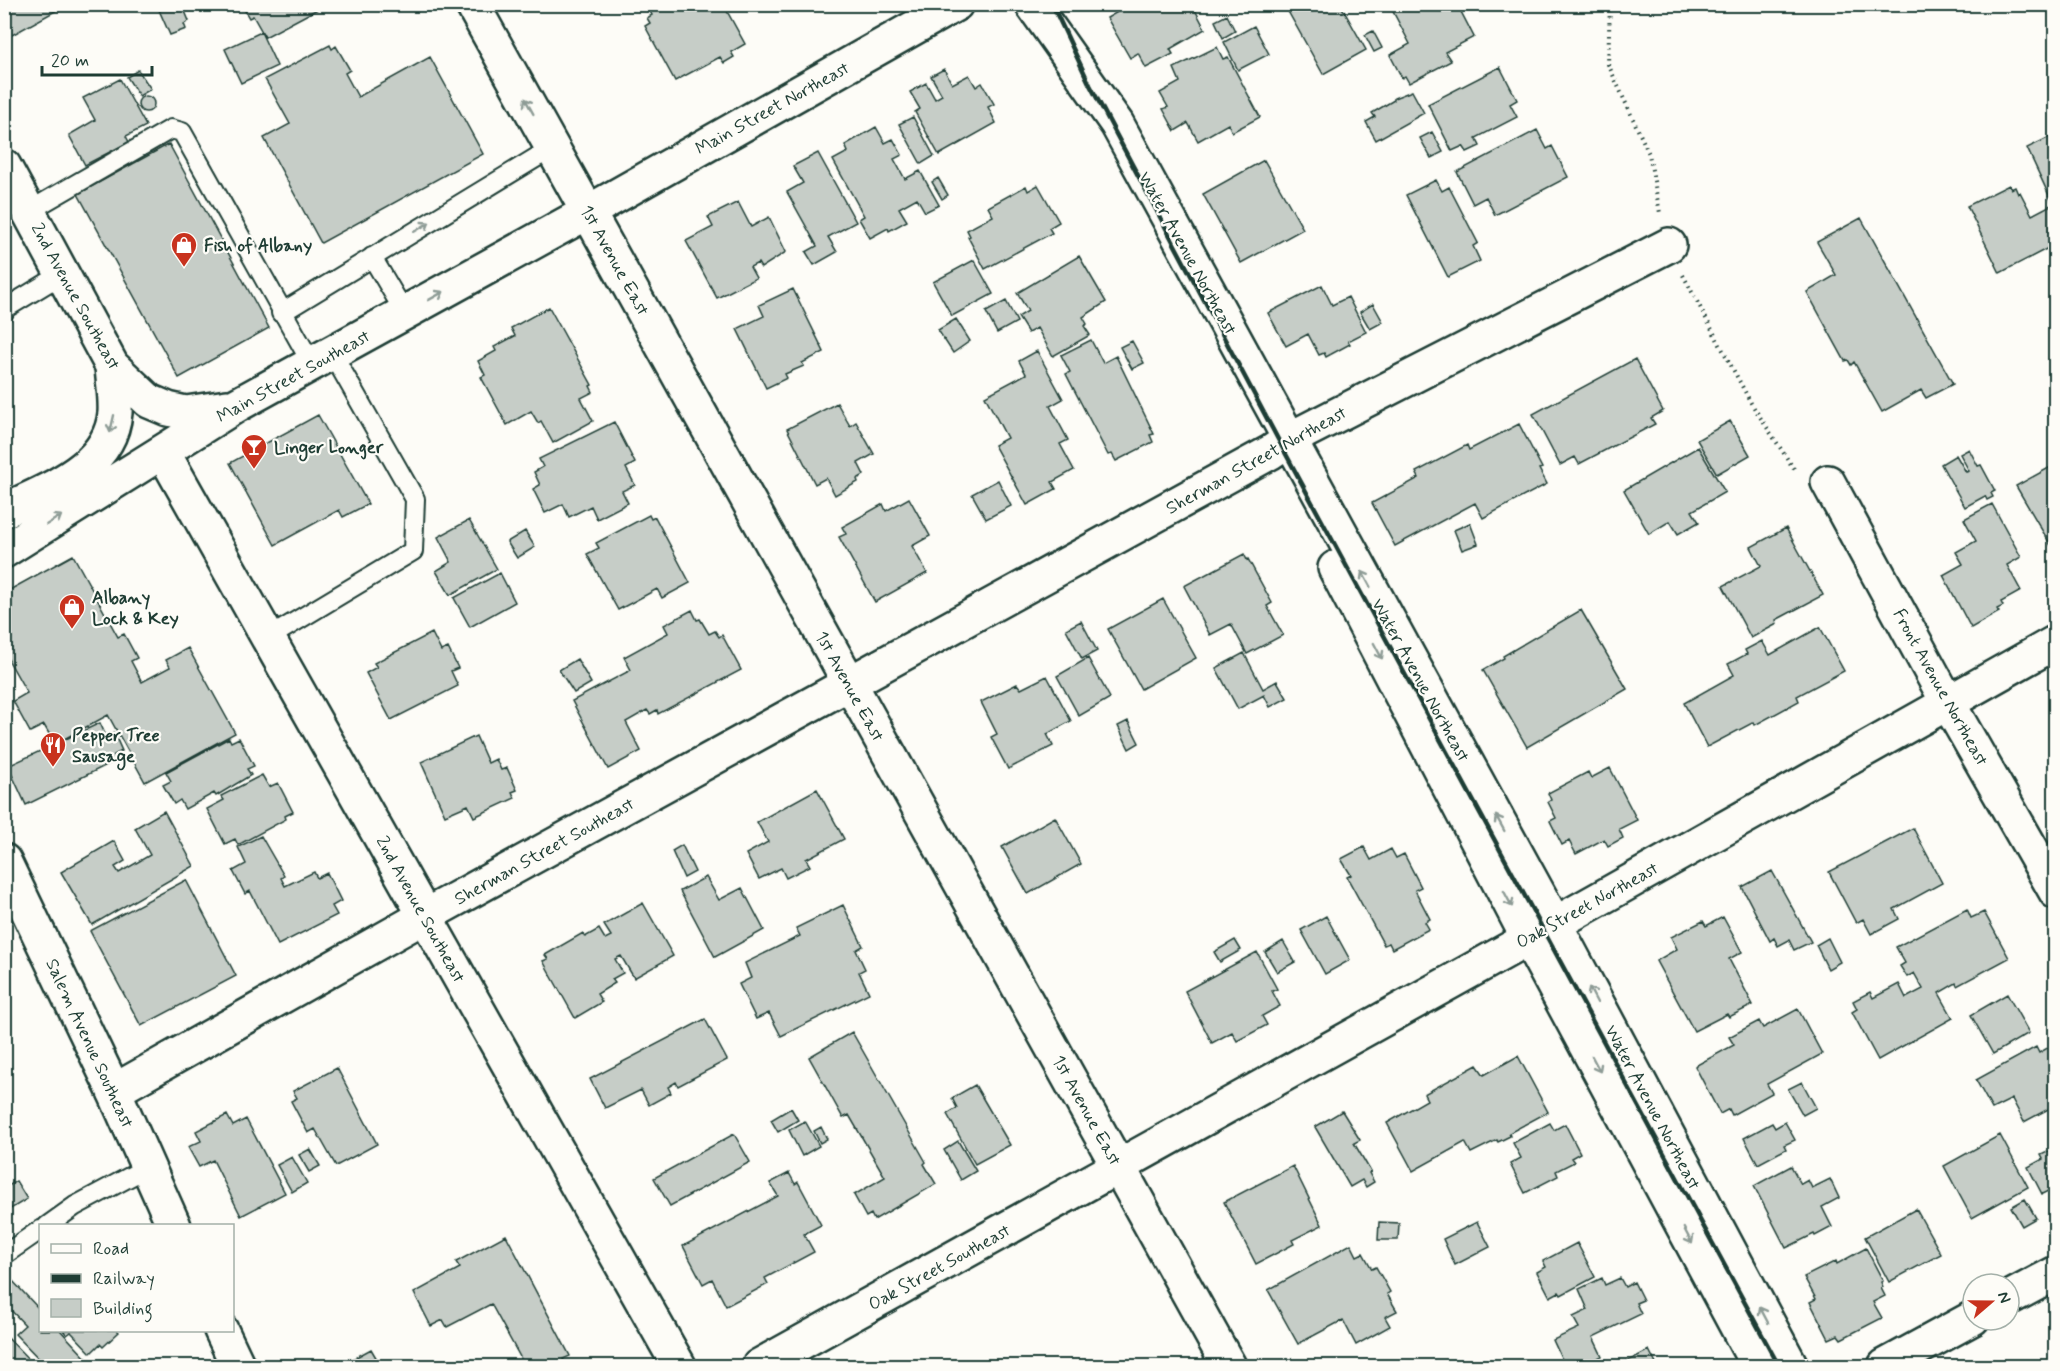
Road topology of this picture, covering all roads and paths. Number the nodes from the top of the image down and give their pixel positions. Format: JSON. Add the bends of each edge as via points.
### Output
{"nodes":[{"id":1,"x":472,"y":4,"type":"edge"},
{"id":2,"x":956,"y":4,"type":"edge"},
{"id":3,"x":1026,"y":4,"type":"edge"},
{"id":4,"x":1032,"y":4,"type":"edge"},
{"id":5,"x":552,"y":148,"type":"junction"},
{"id":6,"x":4,"y":166,"type":"edge"},
{"id":7,"x":28,"y":211,"type":"junction"},
{"id":8,"x":588,"y":212,"type":"junction"},
{"id":9,"x":1669,"y":245,"type":"dead end"},
{"id":10,"x":372,"y":257,"type":"junction"},
{"id":11,"x":63,"y":274,"type":"junction"},
{"id":12,"x":4,"y":312,"type":"edge"},
{"id":13,"x":281,"y":313,"type":"junction"},
{"id":14,"x":405,"y":313,"type":"junction"},
{"id":15,"x":322,"y":359,"type":"junction"},
{"id":16,"x":112,"y":366,"type":"junction"},
{"id":17,"x":237,"y":405,"type":"junction"},
{"id":18,"x":1280,"y":446,"type":"junction"},
{"id":19,"x":163,"y":452,"type":"junction"},
{"id":20,"x":1828,"y":482,"type":"dead end"},
{"id":21,"x":4,"y":511,"type":"edge"},
{"id":22,"x":4,"y":551,"type":"edge"},
{"id":23,"x":268,"y":638,"type":"junction"},
{"id":24,"x":2055,"y":642,"type":"edge"},
{"id":25,"x":849,"y":683,"type":"junction"},
{"id":26,"x":1947,"y":701,"type":"junction"},
{"id":27,"x":4,"y":861,"type":"edge"},
{"id":28,"x":2055,"y":892,"type":"edge"},
{"id":29,"x":425,"y":916,"type":"junction"},
{"id":30,"x":1542,"y":931,"type":"junction"},
{"id":31,"x":114,"y":1091,"type":"junction"},
{"id":32,"x":148,"y":1167,"type":"junction"},
{"id":33,"x":1118,"y":1167,"type":"junction"},
{"id":34,"x":50,"y":1224,"type":"edge"},
{"id":35,"x":173,"y":1224,"type":"edge"},
{"id":36,"x":39,"y":1231,"type":"edge"},
{"id":37,"x":4,"y":1255,"type":"edge"},
{"id":38,"x":2055,"y":1273,"type":"edge"},
{"id":39,"x":2021,"y":1291,"type":"edge"},
{"id":40,"x":1961,"y":1325,"type":"edge"},
{"id":41,"x":222,"y":1332,"type":"edge"},
{"id":42,"x":238,"y":1366,"type":"edge"},
{"id":43,"x":679,"y":1366,"type":"edge"},
{"id":44,"x":759,"y":1366,"type":"edge"},
{"id":45,"x":1229,"y":1366,"type":"edge"},
{"id":46,"x":1758,"y":1366,"type":"edge"},
{"id":47,"x":1791,"y":1366,"type":"edge"},
{"id":48,"x":1885,"y":1366,"type":"edge"}],
"edges":[{"from":5,"to":1,"type":"street","name":"1st Avenue East","one_way":true},
{"from":2,"to":8,"type":"street","name":"Main Street Northeast"},
{"from":3,"to":18,"type":"street","name":"Water Avenue Northeast"},
{"from":4,"to":18,"type":"street","name":"Water Avenue Northeast","via":[[1117,124]]},
{"from":5,"to":8,"type":"street","name":"1st Avenue East"},
{"from":10,"to":5,"type":"lane","one_way":true},
{"from":6,"to":7,"type":"street","name":"2nd Avenue Southeast"},
{"from":7,"to":11,"type":"street","name":"2nd Avenue Southeast"},
{"from":7,"to":13,"type":"lane","via":[[171,129],[182,132]]},
{"from":14,"to":8,"type":"street","name":"Main Street Southeast","one_way":true},
{"from":8,"to":25,"type":"street","name":"1st Avenue East"},
{"from":9,"to":18,"type":"street","name":"Sherman Street Northeast"},
{"from":10,"to":13,"type":"lane"},
{"from":10,"to":14,"type":"lane"},
{"from":11,"to":12,"type":"lane"},
{"from":11,"to":16,"type":"street","name":"2nd Avenue Southeast"},
{"from":13,"to":15,"type":"lane"},
{"from":14,"to":15,"type":"street","name":"Main Street Southeast"},
{"from":15,"to":17,"type":"street","name":"Main Street Southeast"},
{"from":15,"to":23,"type":"lane","via":[[414,499],[412,551]]},
{"from":16,"to":17,"type":"street","name":"2nd Avenue Southeast","via":[[149,401],[168,409],[186,413]]},
{"from":16,"to":21,"type":"street","one_way":true,"via":[[115,412],[104,447],[75,474]]},
{"from":17,"to":19,"type":"street","name":"Main Street Southeast"},
{"from":18,"to":25,"type":"street","name":"Sherman Street Northeast"},
{"from":18,"to":30,"type":"street","name":"Water Avenue Northeast","via":[[1339,575]]},
{"from":22,"to":19,"type":"street","name":"Main Street Southeast","one_way":true},
{"from":19,"to":23,"type":"street","name":"2nd Avenue Southeast"},
{"from":20,"to":26,"type":"street","name":"Front Avenue Northeast"},
{"from":23,"to":29,"type":"street","name":"2nd Avenue Southeast"},
{"from":24,"to":26,"type":"street","name":"Oak Street Northeast"},
{"from":25,"to":29,"type":"street","name":"Sherman Street Southeast"},
{"from":25,"to":33,"type":"street","name":"1st Avenue East"},
{"from":26,"to":28,"type":"street","name":"Front Avenue Northeast"},
{"from":26,"to":30,"type":"street","name":"Oak Street Northeast"},
{"from":27,"to":31,"type":"street","name":"Salem Avenue Southeast"},
{"from":29,"to":31,"type":"street","name":"Sherman Street Southeast"},
{"from":29,"to":43,"type":"street","name":"2nd Avenue Southeast"},
{"from":30,"to":33,"type":"street","name":"Oak Street Northeast"},
{"from":30,"to":46,"type":"street","name":"Water Avenue Northeast","one_way":true},
{"from":47,"to":30,"type":"street","name":"Water Avenue Northeast","one_way":true},
{"from":31,"to":32,"type":"street","name":"Salem Avenue Southeast"},
{"from":32,"to":34,"type":"lane"},
{"from":32,"to":35,"type":"street","name":"Salem Avenue Southeast"},
{"from":33,"to":44,"type":"street","name":"Oak Street Southeast"},
{"from":33,"to":45,"type":"street","name":"1st Avenue East"},
{"from":36,"to":37,"type":"lane"},
{"from":38,"to":39,"type":"street"},
{"from":40,"to":48,"type":"street"},
{"from":41,"to":42,"type":"street"}]}
